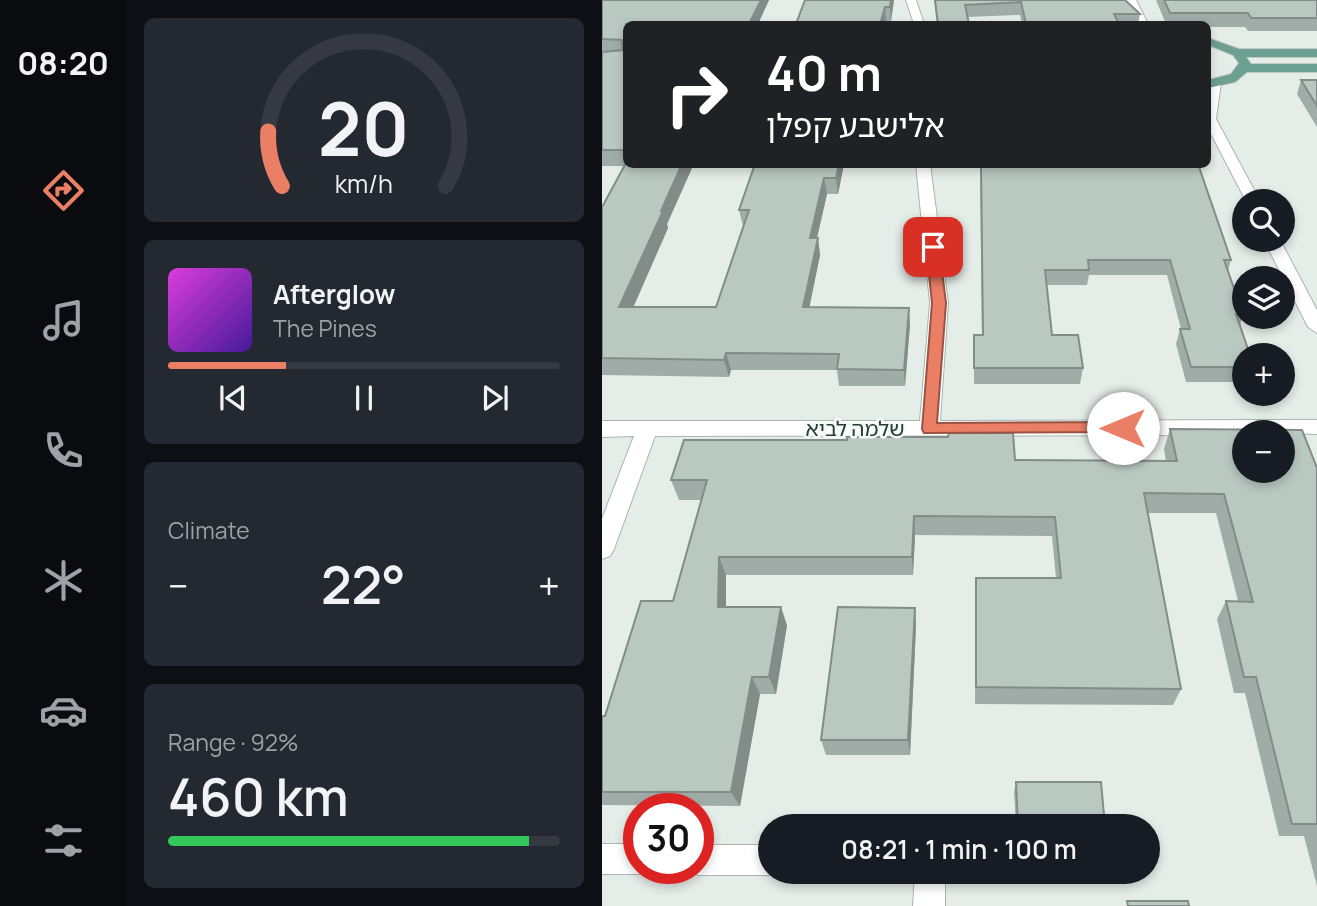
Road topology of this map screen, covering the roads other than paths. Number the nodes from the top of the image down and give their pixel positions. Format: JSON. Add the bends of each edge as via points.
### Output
{"nodes":[{"id":1,"x":911,"y":0,"type":"edge"},
{"id":2,"x":1131,"y":0,"type":"edge"},
{"id":3,"x":918,"y":21,"type":"edge"},
{"id":4,"x":1142,"y":21,"type":"edge"},
{"id":5,"x":1211,"y":42,"type":"edge"},
{"id":6,"x":1237,"y":53,"type":"junction"},
{"id":7,"x":1317,"y":53,"type":"edge"},
{"id":8,"x":1244,"y":68,"type":"junction"},
{"id":9,"x":1317,"y":68,"type":"edge"},
{"id":10,"x":1211,"y":83,"type":"edge"},
{"id":11,"x":1211,"y":121,"type":"edge"},
{"id":12,"x":923,"y":168,"type":"edge"},
{"id":13,"x":1246,"y":189,"type":"edge"},
{"id":14,"x":1278,"y":252,"type":"edge"},
{"id":15,"x":1317,"y":327,"type":"edge"},
{"id":16,"x":1317,"y":428,"type":"edge"},
{"id":17,"x":602,"y":429,"type":"edge"},
{"id":18,"x":647,"y":429,"type":"junction"},
{"id":19,"x":929,"y":429,"type":"junction"},
{"id":20,"x":602,"y":549,"type":"edge"},
{"id":21,"x":602,"y":859,"type":"edge"},
{"id":22,"x":623,"y":859,"type":"edge"},
{"id":23,"x":714,"y":860,"type":"edge"},
{"id":24,"x":758,"y":860,"type":"edge"},
{"id":25,"x":930,"y":884,"type":"edge"},
{"id":26,"x":929,"y":906,"type":"edge"}],
"edges":[{"from":1,"to":3,"type":"street"},
{"from":2,"to":4,"type":"street"},
{"from":5,"to":6,"type":"main road"},
{"from":6,"to":7,"type":"main road"},
{"from":6,"to":8,"type":"main road"},
{"from":8,"to":9,"type":"main road"},
{"from":8,"to":10,"type":"main road","via":[[1230,80]]},
{"from":11,"to":13,"type":"street"},
{"from":12,"to":19,"type":"street","via":[[939,303]]},
{"from":14,"to":15,"type":"street"},
{"from":16,"to":19,"type":"street","name":"שלמה לביא"},
{"from":17,"to":18,"type":"street","name":"שלמה לביא"},
{"from":18,"to":19,"type":"street","name":"שלמה לביא"},
{"from":18,"to":20,"type":"street"},
{"from":21,"to":22,"type":"street"},
{"from":23,"to":24,"type":"street"},
{"from":25,"to":26,"type":"street"}]}
